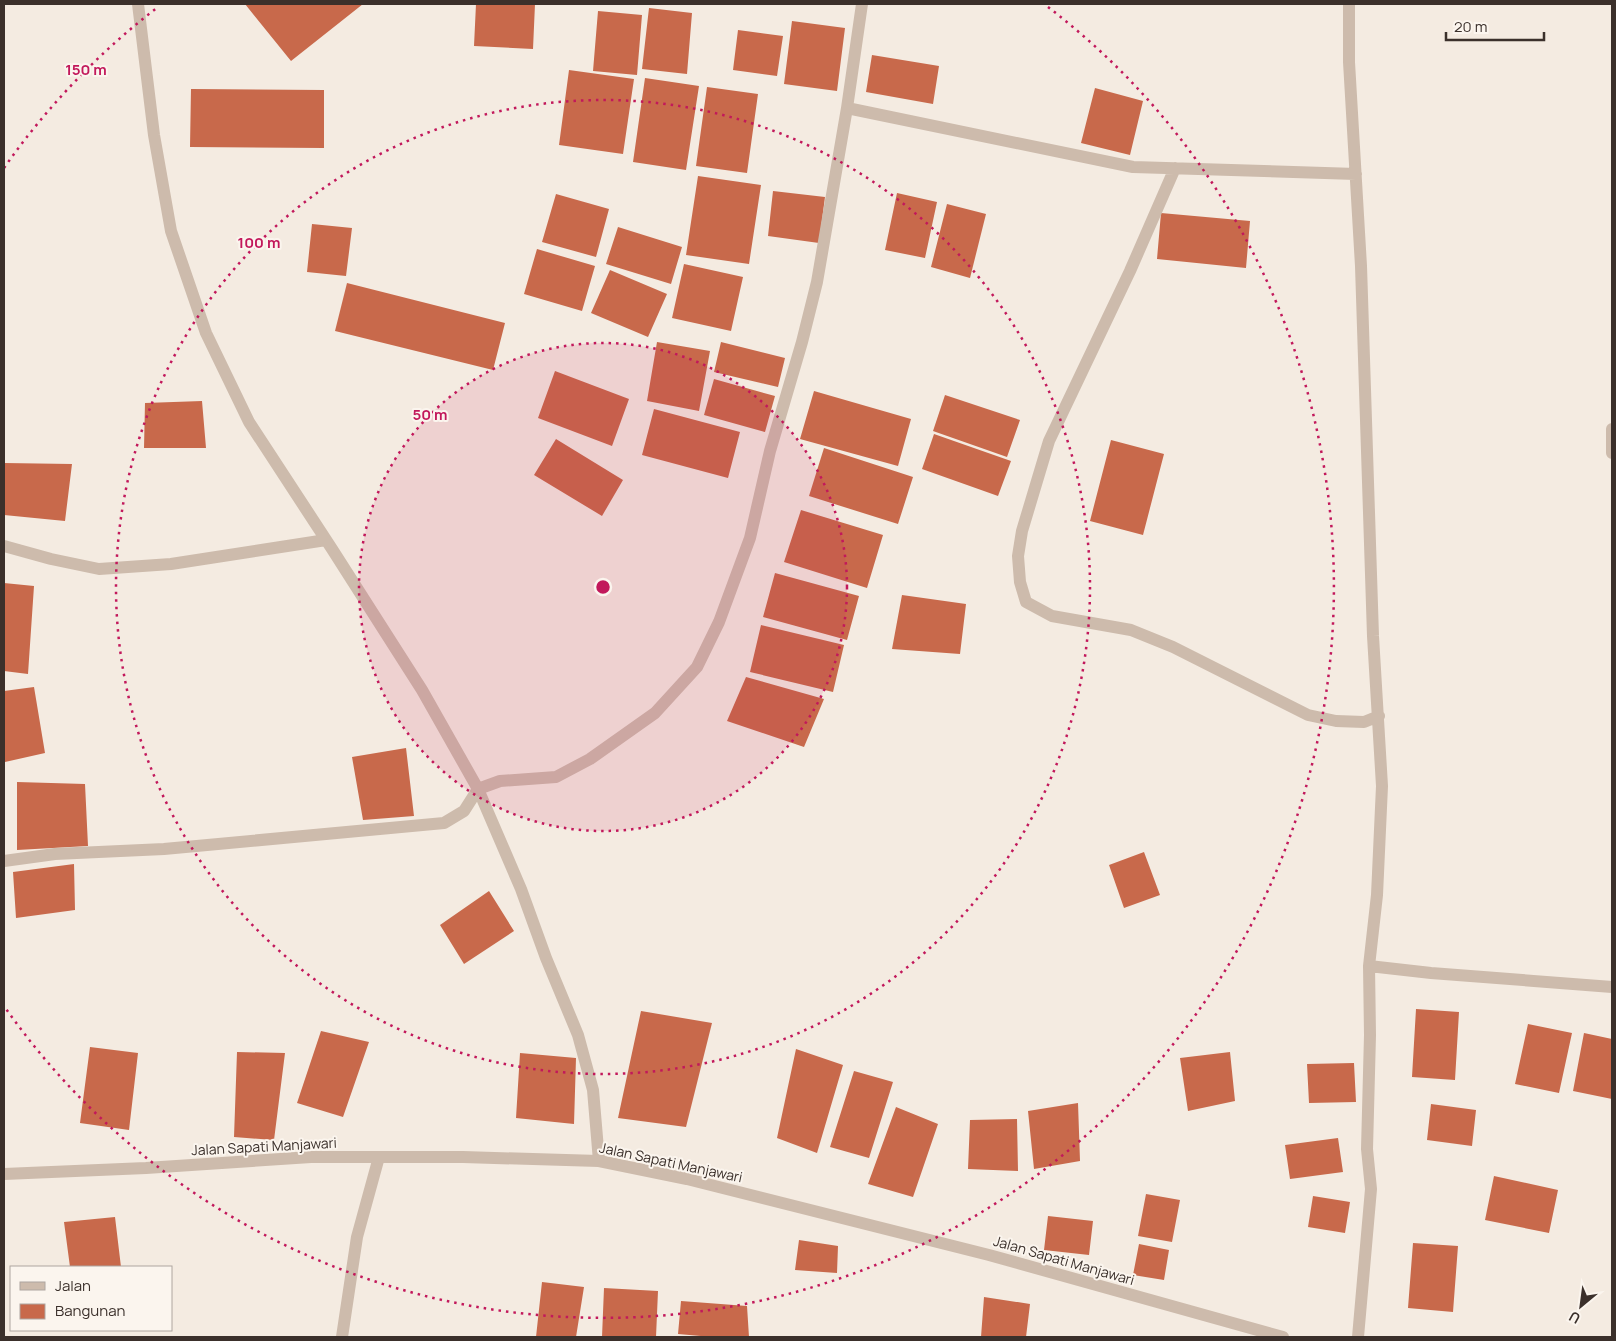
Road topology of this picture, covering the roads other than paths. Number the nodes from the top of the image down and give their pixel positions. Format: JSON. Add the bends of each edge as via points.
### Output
{"nodes":[{"id":1,"x":138,"y":4,"type":"edge"},
{"id":2,"x":862,"y":4,"type":"edge"},
{"id":3,"x":1349,"y":4,"type":"edge"},
{"id":4,"x":847,"y":108,"type":"junction"},
{"id":5,"x":1175,"y":168,"type":"junction"},
{"id":6,"x":1356,"y":174,"type":"junction"},
{"id":7,"x":1612,"y":429,"type":"edge"},
{"id":8,"x":1612,"y":453,"type":"edge"},
{"id":9,"x":326,"y":540,"type":"junction"},
{"id":10,"x":4,"y":546,"type":"edge"},
{"id":11,"x":1379,"y":716,"type":"junction"},
{"id":12,"x":478,"y":789,"type":"junction"},
{"id":13,"x":4,"y":861,"type":"edge"},
{"id":14,"x":1369,"y":966,"type":"junction"},
{"id":15,"x":1612,"y":987,"type":"edge"},
{"id":16,"x":379,"y":1157,"type":"junction"},
{"id":17,"x":599,"y":1161,"type":"junction"},
{"id":18,"x":4,"y":1174,"type":"edge"},
{"id":19,"x":342,"y":1337,"type":"edge"},
{"id":20,"x":1283,"y":1337,"type":"edge"},
{"id":21,"x":1358,"y":1337,"type":"edge"}],
"edges":[{"from":1,"to":9,"type":"street","via":[[154,136],[171,231],[206,333],[248,422]]},
{"from":2,"to":4,"type":"street"},
{"from":3,"to":6,"type":"street"},
{"from":4,"to":5,"type":"street","via":[[1133,166]]},
{"from":4,"to":12,"type":"street","via":[[817,282],[770,451],[750,538],[719,622],[697,667],[656,713],[590,759],[556,777],[500,781]]},
{"from":5,"to":6,"type":"street"},
{"from":5,"to":11,"type":"street","via":[[1049,441],[1022,531],[1018,556],[1026,602],[1052,616],[1131,630],[1173,647],[1308,715],[1364,722]]},
{"from":6,"to":11,"type":"street","via":[[1373,636]]},
{"from":7,"to":8,"type":"street"},
{"from":9,"to":10,"type":"street","via":[[171,564],[99,569],[51,560]]},
{"from":9,"to":12,"type":"street","via":[[422,690]]},
{"from":11,"to":14,"type":"street","via":[[1382,786],[1377,895]]},
{"from":12,"to":13,"type":"street","via":[[464,811],[444,824],[164,849],[55,854]]},
{"from":12,"to":17,"type":"street","via":[[578,1035],[593,1090]]},
{"from":14,"to":15,"type":"street"},
{"from":14,"to":21,"type":"street","via":[[1367,1149],[1371,1189]]},
{"from":16,"to":17,"type":"street","name":"Jalan Sapati Manjawari"},
{"from":16,"to":18,"type":"street","name":"Jalan Sapati Manjawari","via":[[311,1157]]},
{"from":16,"to":19,"type":"street","via":[[357,1237]]},
{"from":17,"to":20,"type":"street","name":"Jalan Sapati Manjawari","via":[[687,1179],[962,1248]]}]}
